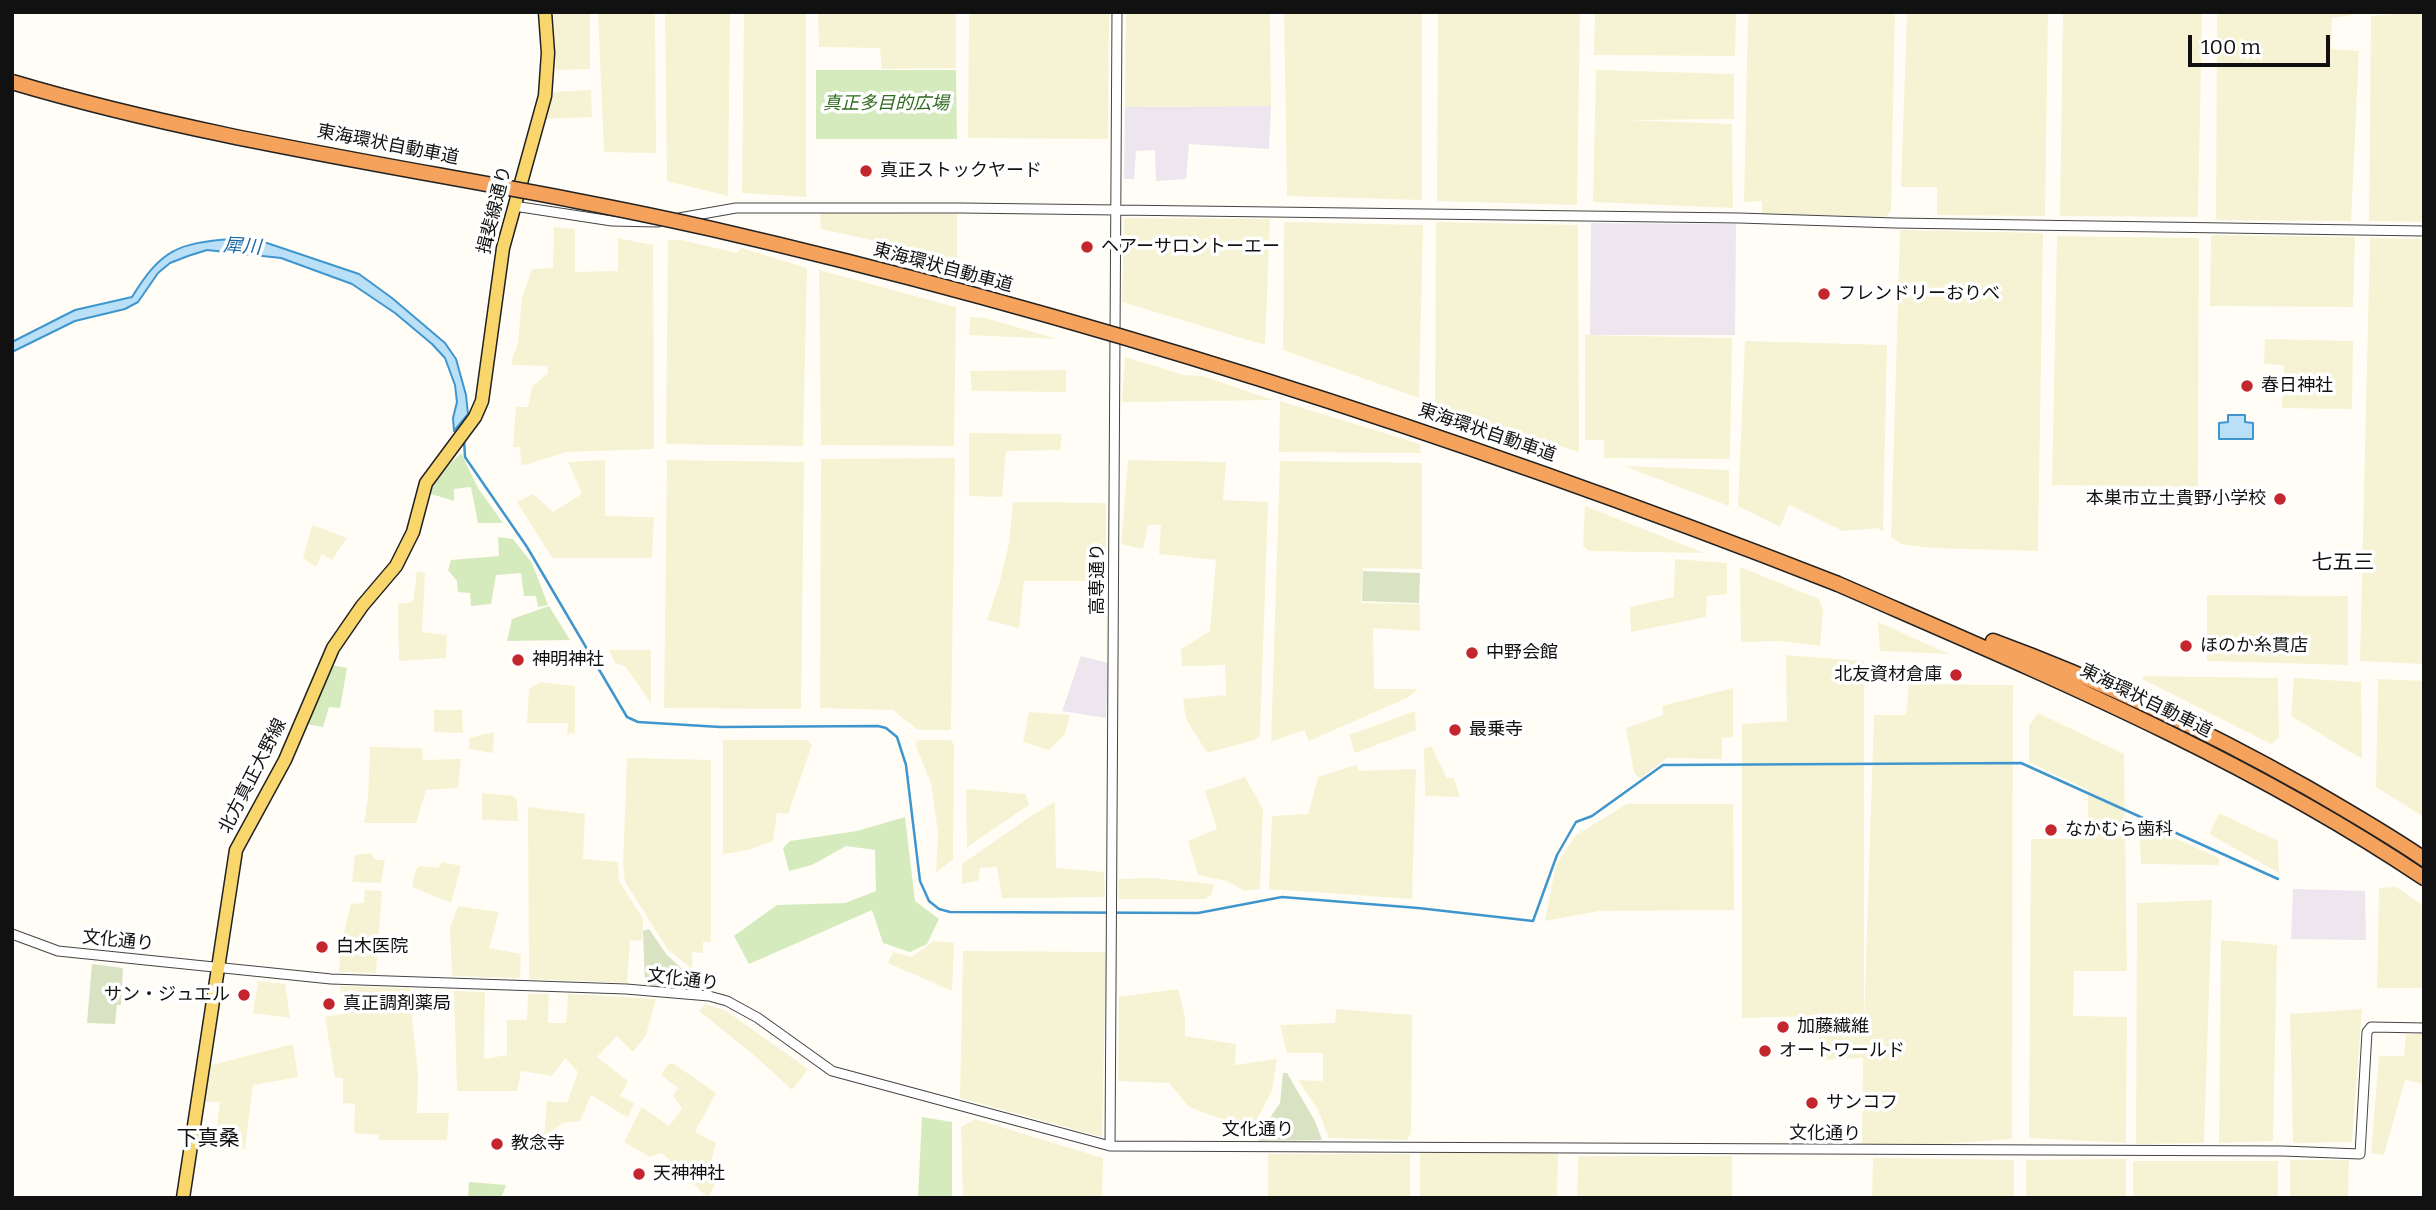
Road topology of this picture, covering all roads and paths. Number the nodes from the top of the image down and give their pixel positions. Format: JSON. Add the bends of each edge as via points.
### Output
{"nodes":[{"id":1,"x":545,"y":12,"type":"edge"},
{"id":2,"x":1117,"y":12,"type":"edge"},
{"id":3,"x":12,"y":82,"type":"edge"},
{"id":4,"x":514,"y":206,"type":"junction"},
{"id":5,"x":1116,"y":210,"type":"junction"},
{"id":6,"x":2424,"y":231,"type":"edge"},
{"id":7,"x":475,"y":417,"type":"joint"},
{"id":8,"x":1838,"y":584,"type":"junction"},
{"id":9,"x":2424,"y":859,"type":"edge"},
{"id":10,"x":2424,"y":878,"type":"edge"},
{"id":11,"x":12,"y":934,"type":"edge"},
{"id":12,"x":218,"y":967,"type":"junction"},
{"id":13,"x":2424,"y":1028,"type":"edge"},
{"id":14,"x":1110,"y":1146,"type":"junction"},
{"id":15,"x":183,"y":1198,"type":"edge"}],
"edges":[{"from":1,"to":4,"type":"main road","name":"揖斐線通り","via":[[545,96]]},
{"from":2,"to":5,"type":"street","name":"高専通り"},
{"from":3,"to":8,"type":"highway","name":"東海環状自動車道","bridge":true,"via":[[188,127],[710,229],[1055,317],[1455,442]]},
{"from":4,"to":5,"type":"street","via":[[628,222],[659,222],[736,208]]},
{"from":4,"to":7,"type":"main road","name":"揖斐線通り","via":[[502,252],[482,401]]},
{"from":5,"to":6,"type":"street"},
{"from":5,"to":14,"type":"street","name":"高専通り"},
{"from":7,"to":12,"type":"main road","name":"北方真正大野線","via":[[426,482],[413,532],[396,566],[333,648],[285,760],[236,850]]},
{"from":8,"to":9,"type":"highway","name":"東海環状自動車道","via":[[2072,671],[2168,714],[2262,762]]},
{"from":8,"to":10,"type":"highway","name":"東海環状自動車道","via":[[2174,734],[2320,813]]},
{"from":11,"to":12,"type":"street","name":"文化通り","via":[[58,951]]},
{"from":12,"to":14,"type":"street","name":"文化通り","via":[[331,979],[709,996],[758,1018],[832,1071]]},
{"from":12,"to":15,"type":"main road","name":"北方真正大野線"},
{"from":13,"to":14,"type":"street","name":"文化通り","via":[[2371,1027],[2367,1032],[2360,1154]]}]}
